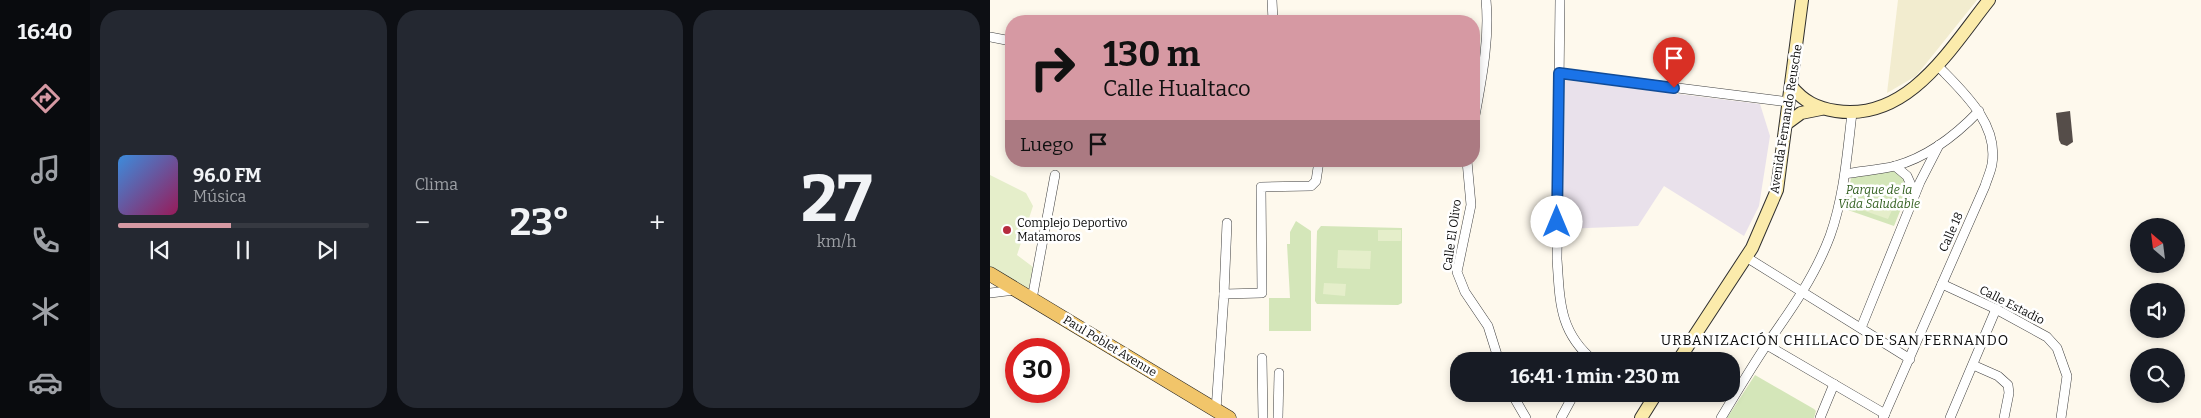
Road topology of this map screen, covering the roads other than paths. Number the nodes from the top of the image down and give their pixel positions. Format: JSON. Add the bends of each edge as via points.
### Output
{"nodes":[{"id":1,"x":1272,"y":0,"type":"edge"},
{"id":2,"x":1486,"y":0,"type":"edge"},
{"id":3,"x":1560,"y":0,"type":"edge"},
{"id":4,"x":1802,"y":0,"type":"edge"},
{"id":5,"x":1989,"y":0,"type":"edge"},
{"id":6,"x":1273,"y":15,"type":"edge"},
{"id":7,"x":990,"y":37,"type":"edge"},
{"id":8,"x":1005,"y":40,"type":"edge"},
{"id":9,"x":1480,"y":61,"type":"edge"},
{"id":10,"x":1937,"y":65,"type":"junction"},
{"id":11,"x":1559,"y":73,"type":"junction"},
{"id":12,"x":1792,"y":86,"type":"junction"},
{"id":13,"x":1789,"y":102,"type":"junction"},
{"id":14,"x":1820,"y":108,"type":"junction"},
{"id":15,"x":1979,"y":112,"type":"junction"},
{"id":16,"x":1852,"y":113,"type":"junction"},
{"id":17,"x":1786,"y":124,"type":"junction"},
{"id":18,"x":1939,"y":145,"type":"junction"},
{"id":19,"x":1895,"y":166,"type":"junction"},
{"id":20,"x":1318,"y":167,"type":"edge"},
{"id":21,"x":1468,"y":167,"type":"edge"},
{"id":22,"x":1845,"y":174,"type":"junction"},
{"id":23,"x":1055,"y":175,"type":"dead end"},
{"id":24,"x":1915,"y":194,"type":"junction"},
{"id":25,"x":1227,"y":223,"type":"dead end"},
{"id":26,"x":1746,"y":257,"type":"junction"},
{"id":27,"x":990,"y":274,"type":"edge"},
{"id":28,"x":1942,"y":284,"type":"junction"},
{"id":29,"x":1016,"y":290,"type":"junction"},
{"id":30,"x":990,"y":293,"type":"edge"},
{"id":31,"x":1804,"y":293,"type":"junction"},
{"id":32,"x":1224,"y":294,"type":"junction"},
{"id":33,"x":1032,"y":299,"type":"junction"},
{"id":34,"x":1996,"y":310,"type":"junction"},
{"id":35,"x":1861,"y":328,"type":"junction"},
{"id":36,"x":1767,"y":345,"type":"junction"},
{"id":37,"x":1496,"y":352,"type":"edge"},
{"id":38,"x":1583,"y":352,"type":"edge"},
{"id":39,"x":1684,"y":352,"type":"edge"},
{"id":40,"x":1262,"y":358,"type":"dead end"},
{"id":41,"x":1910,"y":359,"type":"junction"},
{"id":42,"x":1973,"y":366,"type":"junction"},
{"id":43,"x":1279,"y":373,"type":"dead end"},
{"id":44,"x":1834,"y":384,"type":"junction"},
{"id":45,"x":1517,"y":402,"type":"edge"},
{"id":46,"x":1569,"y":402,"type":"edge"},
{"id":47,"x":1649,"y":402,"type":"edge"},
{"id":48,"x":1216,"y":410,"type":"junction"},
{"id":49,"x":1884,"y":416,"type":"edge"},
{"id":50,"x":1229,"y":418,"type":"edge"},
{"id":51,"x":1263,"y":418,"type":"edge"},
{"id":52,"x":1278,"y":418,"type":"edge"},
{"id":53,"x":1526,"y":418,"type":"edge"},
{"id":54,"x":1560,"y":418,"type":"edge"},
{"id":55,"x":1641,"y":418,"type":"edge"},
{"id":56,"x":1721,"y":418,"type":"edge"},
{"id":57,"x":1820,"y":418,"type":"edge"},
{"id":58,"x":1950,"y":418,"type":"edge"},
{"id":59,"x":2004,"y":418,"type":"edge"},
{"id":60,"x":2061,"y":418,"type":"edge"}],
"edges":[{"from":1,"to":6,"type":"street"},
{"from":2,"to":9,"type":"street","via":[[1488,16]]},
{"from":3,"to":11,"type":"street"},
{"from":4,"to":12,"type":"street","name":"Avenida Fernando Reusche"},
{"from":5,"to":10,"type":"street"},
{"from":7,"to":8,"type":"street"},
{"from":10,"to":15,"type":"street","name":"Calle 18"},
{"from":10,"to":16,"type":"street","via":[[1898,100],[1862,113]]},
{"from":11,"to":13,"type":"street"},
{"from":11,"to":38,"type":"street","via":[[1559,288],[1566,328]]},
{"from":12,"to":13,"type":"street","name":"Avenida Fernando Reusche"},
{"from":12,"to":14,"type":"street","via":[[1803,99]]},
{"from":13,"to":17,"type":"street","name":"Avenida Fernando Reusche"},
{"from":14,"to":16,"type":"street"},
{"from":14,"to":17,"type":"street","via":[[1801,113]]},
{"from":15,"to":18,"type":"street","via":[[1960,131]]},
{"from":15,"to":28,"type":"street","name":"Calle 18","via":[[1992,145],[1992,164]]},
{"from":16,"to":22,"type":"street"},
{"from":17,"to":26,"type":"street","name":"Avenida Fernando Reusche","via":[[1777,190]]},
{"from":18,"to":19,"type":"street"},
{"from":18,"to":24,"type":"street"},
{"from":19,"to":22,"type":"street"},
{"from":19,"to":24,"type":"street","via":[[1907,176]]},
{"from":20,"to":32,"type":"street","via":[[1312,186],[1261,187],[1262,293]]},
{"from":21,"to":37,"type":"street","name":"Calle El Olivo","via":[[1471,205],[1457,272],[1465,292],[1488,326]]},
{"from":22,"to":31,"type":"street","via":[[1830,236]]},
{"from":23,"to":33,"type":"street"},
{"from":24,"to":35,"type":"street"},
{"from":25,"to":32,"type":"street"},
{"from":26,"to":31,"type":"street"},
{"from":26,"to":39,"type":"street","name":"Avenida Fernando Reusche"},
{"from":27,"to":29,"type":"main road","name":"Paul Poblet Avenue"},
{"from":28,"to":34,"type":"street","name":"Calle Estadio"},
{"from":28,"to":41,"type":"street","name":"Calle 18"},
{"from":29,"to":30,"type":"street"},
{"from":29,"to":33,"type":"main road","name":"Paul Poblet Avenue"},
{"from":31,"to":35,"type":"street"},
{"from":31,"to":36,"type":"street"},
{"from":32,"to":48,"type":"street"},
{"from":33,"to":48,"type":"main road","name":"Paul Poblet Avenue"},
{"from":34,"to":42,"type":"street"},
{"from":34,"to":60,"type":"street","name":"Calle Estadio","via":[[2047,338],[2057,348],[2067,376]]},
{"from":35,"to":41,"type":"street"},
{"from":36,"to":44,"type":"street"},
{"from":36,"to":56,"type":"street"},
{"from":40,"to":51,"type":"street"},
{"from":41,"to":49,"type":"street","name":"Calle 18"},
{"from":42,"to":58,"type":"street"},
{"from":42,"to":59,"type":"street","via":[[1998,376],[2008,385]]},
{"from":43,"to":52,"type":"street"},
{"from":44,"to":49,"type":"street"},
{"from":44,"to":57,"type":"street"},
{"from":45,"to":53,"type":"street"},
{"from":46,"to":54,"type":"street"},
{"from":47,"to":55,"type":"street"},
{"from":48,"to":50,"type":"main road","name":"Paul Poblet Avenue"}]}
